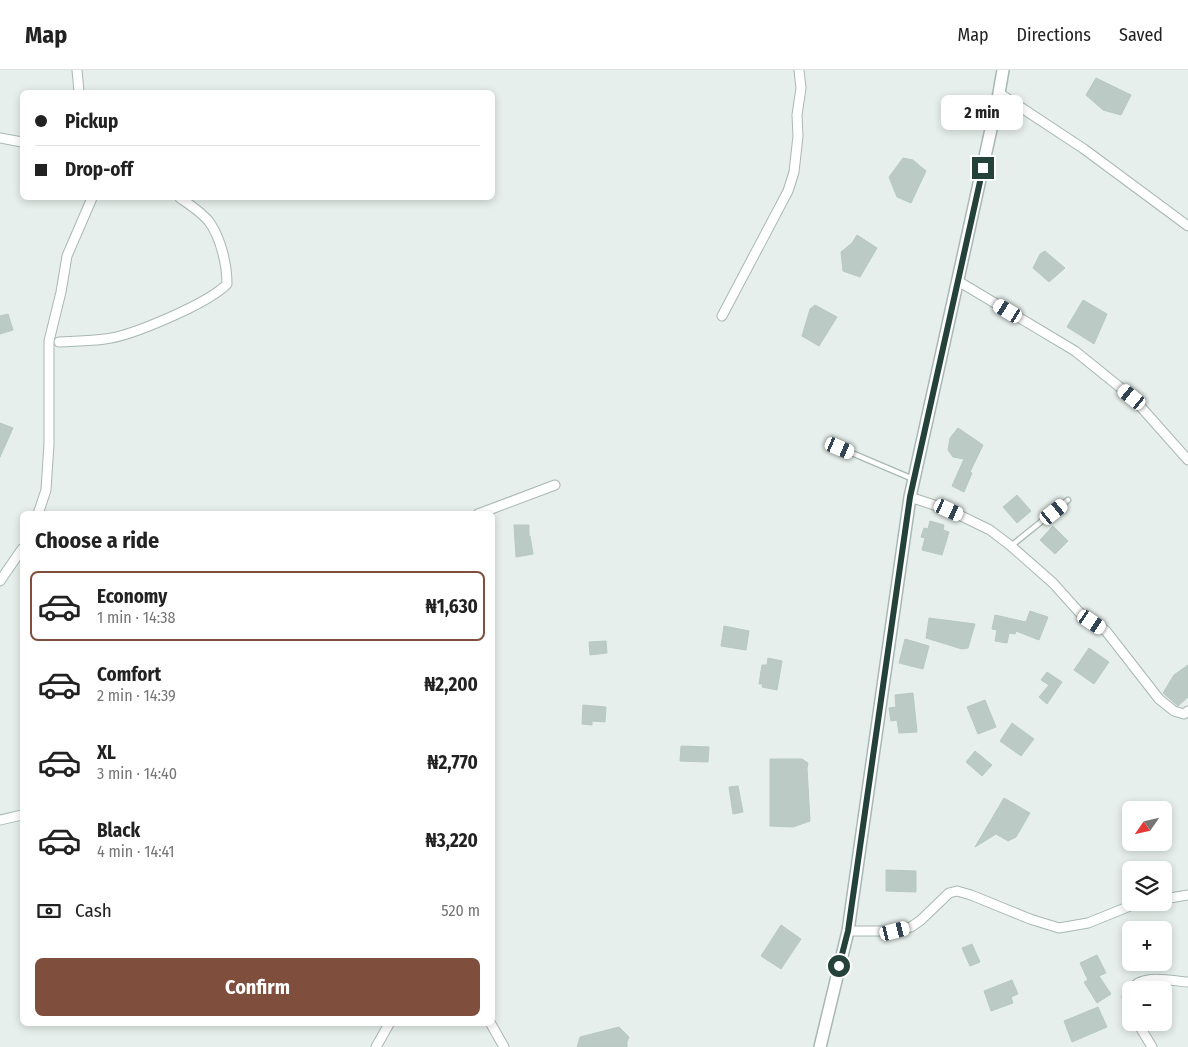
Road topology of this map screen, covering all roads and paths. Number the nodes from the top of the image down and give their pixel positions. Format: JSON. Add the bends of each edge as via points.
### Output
{"nodes":[{"id":1,"x":77,"y":70,"type":"edge"},
{"id":2,"x":799,"y":70,"type":"edge"},
{"id":3,"x":1003,"y":70,"type":"edge"},
{"id":4,"x":79,"y":90,"type":"edge"},
{"id":5,"x":999,"y":93,"type":"junction"},
{"id":6,"x":0,"y":138,"type":"edge"},
{"id":7,"x":20,"y":142,"type":"edge"},
{"id":8,"x":91,"y":200,"type":"edge"},
{"id":9,"x":183,"y":200,"type":"edge"},
{"id":10,"x":1188,"y":226,"type":"edge"},
{"id":11,"x":958,"y":281,"type":"junction"},
{"id":12,"x":722,"y":316,"type":"dead end"},
{"id":13,"x":59,"y":342,"type":"dead end"},
{"id":14,"x":840,"y":448,"type":"dead end"},
{"id":15,"x":1188,"y":460,"type":"edge"},
{"id":16,"x":914,"y":480,"type":"junction"},
{"id":17,"x":555,"y":485,"type":"dead end"},
{"id":18,"x":910,"y":497,"type":"junction"},
{"id":19,"x":1068,"y":500,"type":"dead end"},
{"id":20,"x":39,"y":511,"type":"edge"},
{"id":21,"x":486,"y":511,"type":"edge"},
{"id":22,"x":1011,"y":546,"type":"junction"},
{"id":23,"x":20,"y":551,"type":"edge"},
{"id":24,"x":0,"y":580,"type":"edge"},
{"id":25,"x":1188,"y":711,"type":"edge"},
{"id":26,"x":20,"y":815,"type":"edge"},
{"id":27,"x":0,"y":820,"type":"edge"},
{"id":28,"x":1188,"y":895,"type":"edge"},
{"id":29,"x":1172,"y":898,"type":"edge"},
{"id":30,"x":1122,"y":909,"type":"edge"},
{"id":31,"x":848,"y":931,"type":"junction"},
{"id":32,"x":1144,"y":981,"type":"edge"},
{"id":33,"x":1167,"y":981,"type":"edge"},
{"id":34,"x":1172,"y":981,"type":"edge"},
{"id":35,"x":1188,"y":982,"type":"edge"},
{"id":36,"x":388,"y":1026,"type":"edge"},
{"id":37,"x":492,"y":1026,"type":"edge"},
{"id":38,"x":1142,"y":1031,"type":"edge"},
{"id":39,"x":376,"y":1047,"type":"edge"},
{"id":40,"x":504,"y":1047,"type":"edge"},
{"id":41,"x":820,"y":1047,"type":"edge"},
{"id":42,"x":1152,"y":1047,"type":"edge"}],
"edges":[{"from":1,"to":4,"type":"street"},
{"from":2,"to":12,"type":"street","via":[[798,136],[788,192]]},
{"from":3,"to":5,"type":"street"},
{"from":5,"to":10,"type":"street","via":[[1084,149]]},
{"from":5,"to":11,"type":"street"},
{"from":6,"to":7,"type":"street"},
{"from":8,"to":20,"type":"street","via":[[67,256],[49,341],[50,444],[46,490]]},
{"from":9,"to":13,"type":"street","via":[[210,223],[222,251],[227,284],[220,292],[132,332],[106,340]]},
{"from":11,"to":15,"type":"street","via":[[1074,351],[1132,397]]},
{"from":11,"to":16,"type":"street"},
{"from":14,"to":16,"type":"lane"},
{"from":16,"to":18,"type":"street"},
{"from":17,"to":21,"type":"street"},
{"from":18,"to":22,"type":"street","via":[[949,510],[990,530]]},
{"from":18,"to":31,"type":"street"},
{"from":19,"to":22,"type":"lane"},
{"from":22,"to":25,"type":"street","via":[[1054,583],[1078,612],[1106,631],[1159,699],[1174,711],[1184,714]]},
{"from":23,"to":24,"type":"street"},
{"from":26,"to":27,"type":"street"},
{"from":28,"to":29,"type":"street"},
{"from":30,"to":31,"type":"street","via":[[1088,923],[1059,928],[957,891],[949,893],[911,927],[895,931]]},
{"from":31,"to":41,"type":"street"},
{"from":32,"to":33,"type":"street"},
{"from":34,"to":35,"type":"street"},
{"from":36,"to":39,"type":"street"},
{"from":37,"to":40,"type":"street"},
{"from":38,"to":42,"type":"street"}]}
